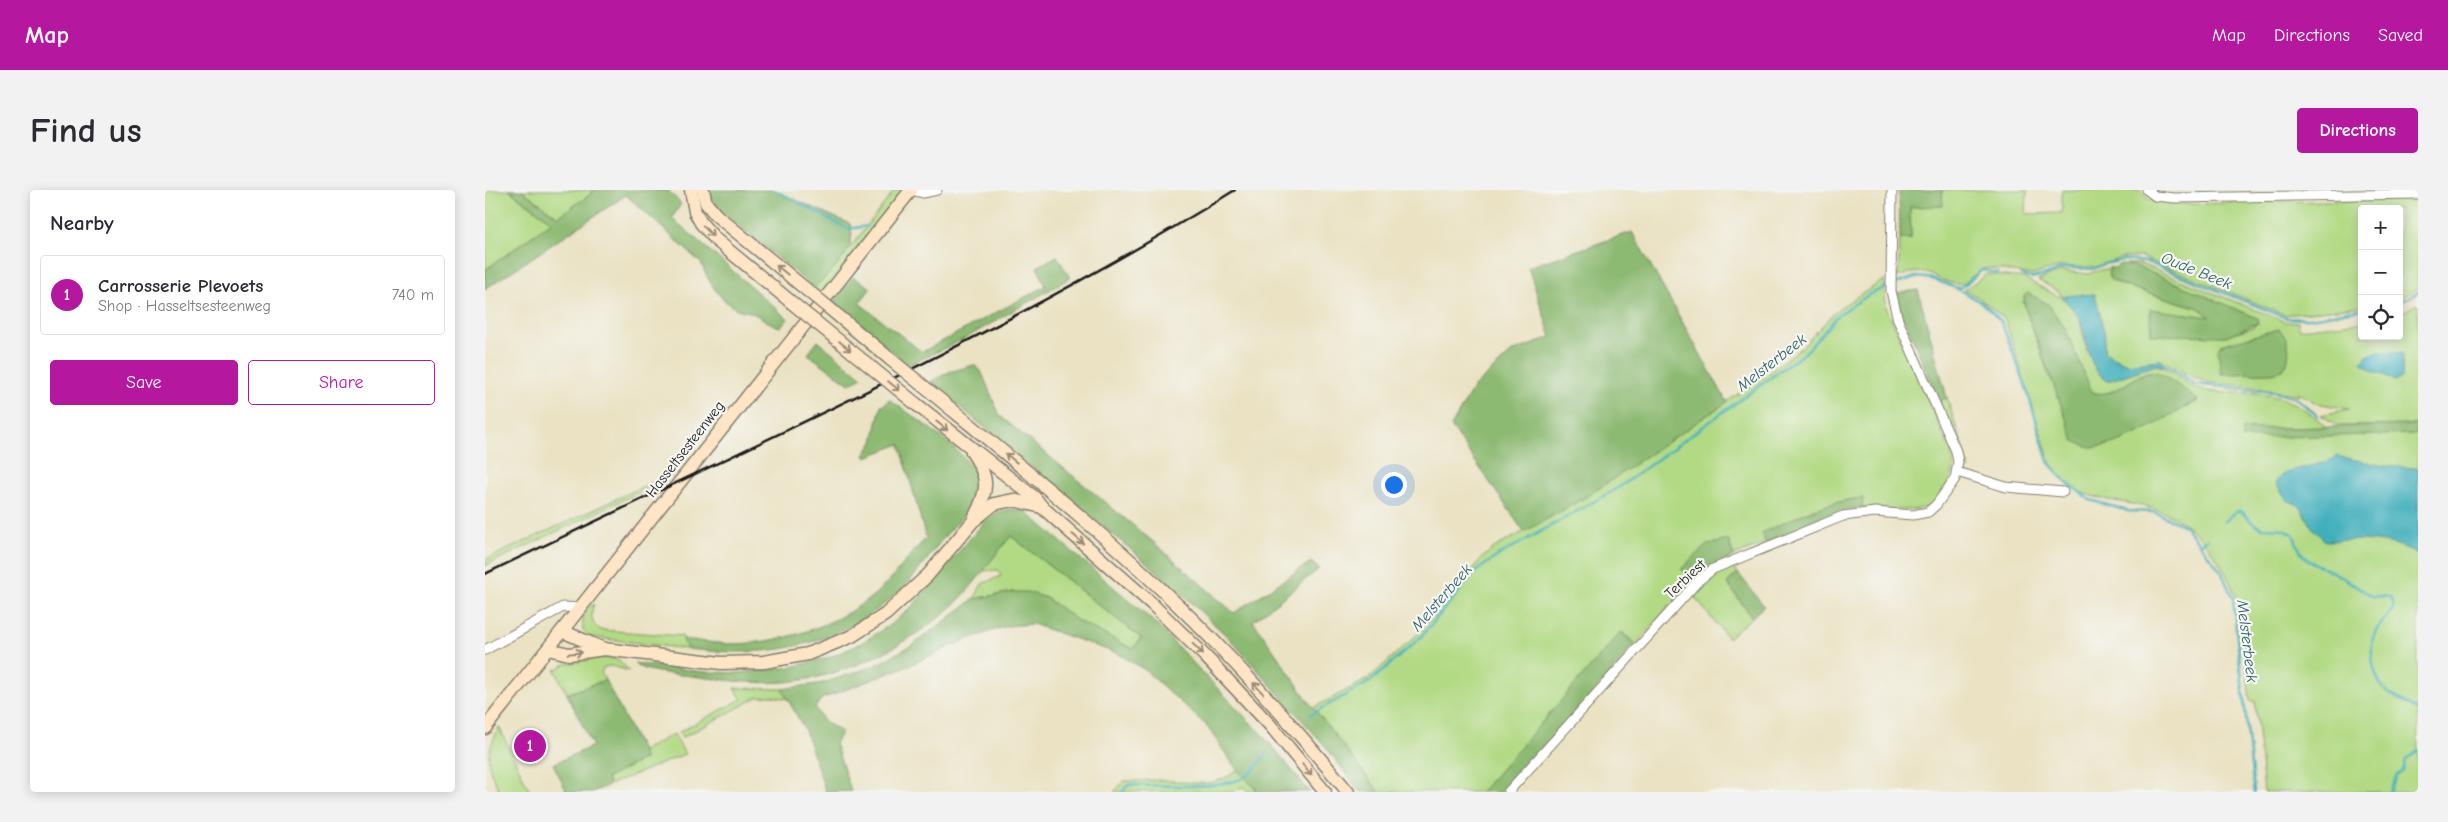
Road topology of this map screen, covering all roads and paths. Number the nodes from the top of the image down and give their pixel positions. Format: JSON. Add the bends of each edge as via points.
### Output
{"nodes":[{"id":1,"x":691,"y":190,"type":"edge"},
{"id":2,"x":703,"y":190,"type":"edge"},
{"id":3,"x":911,"y":190,"type":"edge"},
{"id":4,"x":937,"y":190,"type":"edge"},
{"id":5,"x":1892,"y":190,"type":"edge"},
{"id":6,"x":2147,"y":190,"type":"edge"},
{"id":7,"x":2418,"y":194,"type":"edge"},
{"id":8,"x":968,"y":447,"type":"junction"},
{"id":9,"x":1957,"y":472,"type":"junction"},
{"id":10,"x":2063,"y":492,"type":"dead end"},
{"id":11,"x":1042,"y":507,"type":"junction"},
{"id":12,"x":973,"y":521,"type":"junction"},
{"id":13,"x":582,"y":608,"type":"junction"},
{"id":14,"x":562,"y":631,"type":"junction"},
{"id":15,"x":548,"y":649,"type":"junction"},
{"id":16,"x":604,"y":649,"type":"junction"},
{"id":17,"x":485,"y":650,"type":"edge"},
{"id":18,"x":485,"y":728,"type":"edge"},
{"id":19,"x":1325,"y":792,"type":"edge"},
{"id":20,"x":1348,"y":792,"type":"edge"},
{"id":21,"x":1509,"y":792,"type":"edge"}],
"edges":[{"from":1,"to":8,"type":"main road","one_way":true,"bridge":true,"via":[[695,212],[701,223],[742,262]]},
{"from":20,"to":2,"type":"main road","one_way":true,"bridge":true,"via":[[1227,654],[1134,564],[1039,481],[716,215]]},
{"from":3,"to":4,"type":"street","via":[[923,193]]},
{"from":3,"to":13,"type":"main road","name":"Hasseltsesteenweg"},
{"from":5,"to":9,"type":"street","via":[[1891,292],[1898,320],[1956,451]]},
{"from":6,"to":7,"type":"street","via":[[2155,196],[2175,198]]},
{"from":8,"to":11,"type":"main road","via":[[1035,498]]},
{"from":8,"to":12,"type":"main road","via":[[983,470],[986,487],[985,497]]},
{"from":9,"to":10,"type":"street","via":[[2006,487]]},
{"from":9,"to":21,"type":"street","name":"Terbiest","via":[[1951,486],[1928,512],[1843,516],[1713,570],[1681,600]]},
{"from":11,"to":12,"type":"main road","via":[[1022,501],[1003,501]]},
{"from":11,"to":19,"type":"main road","one_way":true,"via":[[1152,604],[1205,657],[1270,726]]},
{"from":12,"to":16,"type":"main road","via":[[902,602],[869,627],[831,646],[785,659],[742,663]]},
{"from":13,"to":14,"type":"main road","name":"Hasseltsesteenweg"},
{"from":13,"to":17,"type":"street","via":[[563,608]]},
{"from":14,"to":15,"type":"main road","name":"Hasseltsesteenweg"},
{"from":14,"to":16,"type":"main road"},
{"from":15,"to":16,"type":"main road","one_way":true,"via":[[569,654]]},
{"from":15,"to":18,"type":"main road","name":"Hasseltsesteenweg"}]}
